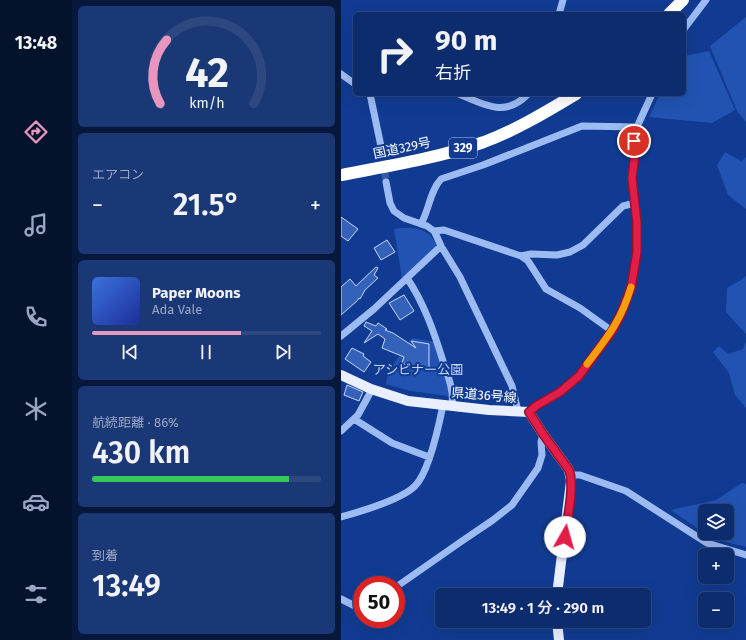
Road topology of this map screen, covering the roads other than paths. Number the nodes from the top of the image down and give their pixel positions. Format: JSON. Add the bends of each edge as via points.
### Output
{"nodes":[{"id":1,"x":563,"y":0,"type":"edge"},
{"id":2,"x":683,"y":0,"type":"edge"},
{"id":3,"x":706,"y":0,"type":"edge"},
{"id":4,"x":560,"y":12,"type":"edge"},
{"id":5,"x":671,"y":12,"type":"edge"},
{"id":6,"x":686,"y":26,"type":"edge"},
{"id":7,"x":341,"y":74,"type":"edge"},
{"id":8,"x":353,"y":83,"type":"edge"},
{"id":9,"x":370,"y":96,"type":"edge"},
{"id":10,"x":464,"y":96,"type":"edge"},
{"id":11,"x":526,"y":96,"type":"edge"},
{"id":12,"x":572,"y":96,"type":"edge"},
{"id":13,"x":651,"y":96,"type":"edge"},
{"id":14,"x":637,"y":127,"type":"junction"},
{"id":15,"x":382,"y":151,"type":"tunnel mouth"},
{"id":16,"x":341,"y":175,"type":"edge"},
{"id":17,"x":386,"y":182,"type":"tunnel mouth"},
{"id":18,"x":635,"y":203,"type":"junction"},
{"id":19,"x":421,"y":224,"type":"junction"},
{"id":20,"x":434,"y":231,"type":"junction"},
{"id":21,"x":441,"y":246,"type":"junction"},
{"id":22,"x":521,"y":256,"type":"junction"},
{"id":23,"x":407,"y":278,"type":"junction"},
{"id":24,"x":612,"y":331,"type":"junction"},
{"id":25,"x":341,"y":336,"type":"edge"},
{"id":26,"x":341,"y":375,"type":"edge"},
{"id":27,"x":371,"y":389,"type":"junction"},
{"id":28,"x":448,"y":405,"type":"junction"},
{"id":29,"x":518,"y":411,"type":"junction"},
{"id":30,"x":529,"y":412,"type":"junction"},
{"id":31,"x":354,"y":419,"type":"junction"},
{"id":32,"x":341,"y":431,"type":"edge"},
{"id":33,"x":543,"y":434,"type":"junction"},
{"id":34,"x":429,"y":457,"type":"junction"},
{"id":35,"x":571,"y":475,"type":"junction"},
{"id":36,"x":341,"y":517,"type":"edge"},
{"id":37,"x":746,"y":555,"type":"edge"},
{"id":38,"x":405,"y":581,"type":"edge"},
{"id":39,"x":558,"y":588,"type":"edge"},
{"id":40,"x":341,"y":599,"type":"edge"},
{"id":41,"x":353,"y":605,"type":"edge"},
{"id":42,"x":558,"y":628,"type":"edge"},
{"id":43,"x":559,"y":640,"type":"edge"}],
"edges":[{"from":1,"to":4,"type":"street"},
{"from":2,"to":5,"type":"highway"},
{"from":3,"to":6,"type":"street"},
{"from":7,"to":8,"type":"street"},
{"from":9,"to":15,"type":"street"},
{"from":10,"to":11,"type":"street","via":[[491,107],[503,108],[520,102]]},
{"from":12,"to":16,"type":"highway","name":"国道329号","number":"329","via":[[514,129],[485,142],[453,152]]},
{"from":13,"to":14,"type":"street"},
{"from":14,"to":18,"type":"street","via":[[632,178]]},
{"from":14,"to":19,"type":"street","via":[[582,126],[441,179],[436,184]]},
{"from":17,"to":19,"type":"street","via":[[394,211]]},
{"from":18,"to":22,"type":"street","via":[[623,206],[583,245],[570,252]]},
{"from":18,"to":24,"type":"street","via":[[637,252],[631,288]]},
{"from":19,"to":20,"type":"street"},
{"from":20,"to":21,"type":"street"},
{"from":20,"to":22,"type":"street","via":[[445,230]]},
{"from":21,"to":23,"type":"street"},
{"from":21,"to":29,"type":"street","via":[[460,277],[512,386]]},
{"from":22,"to":24,"type":"street","via":[[546,289],[580,308]]},
{"from":23,"to":25,"type":"street","via":[[374,310]]},
{"from":23,"to":28,"type":"street","via":[[437,340],[453,396]]},
{"from":24,"to":30,"type":"street","via":[[579,376]]},
{"from":26,"to":27,"type":"main road","name":"県道36号線"},
{"from":27,"to":28,"type":"main road","name":"県道36号線","via":[[408,401]]},
{"from":27,"to":31,"type":"street"},
{"from":28,"to":29,"type":"main road","name":"県道36号線"},
{"from":28,"to":34,"type":"street"},
{"from":29,"to":30,"type":"main road","name":"県道36号線"},
{"from":30,"to":33,"type":"main road","name":"県道36号線"},
{"from":31,"to":32,"type":"street"},
{"from":31,"to":34,"type":"street","via":[[392,443]]},
{"from":33,"to":35,"type":"main road","name":"県道36号線"},
{"from":33,"to":38,"type":"street","via":[[539,468],[512,506]]},
{"from":34,"to":36,"type":"street","via":[[421,479],[415,486],[364,510]]},
{"from":35,"to":37,"type":"street","via":[[580,475],[626,490],[707,543]]},
{"from":35,"to":39,"type":"main road"},
{"from":40,"to":41,"type":"street"},
{"from":42,"to":43,"type":"main road"}]}
